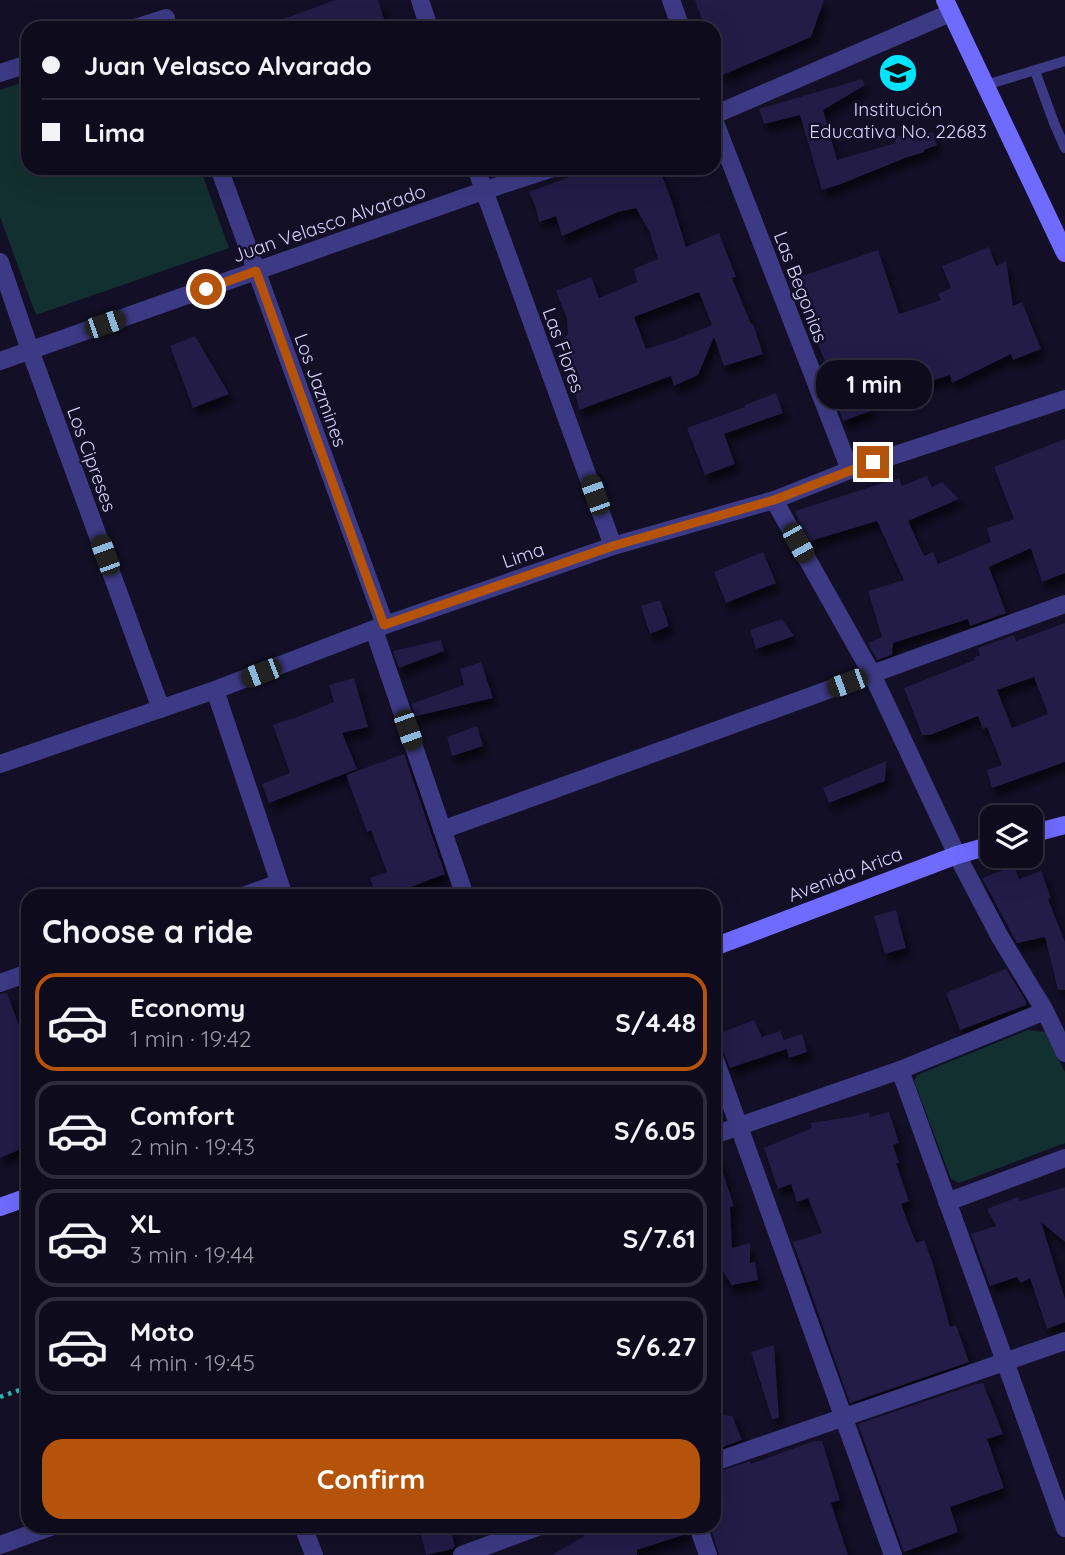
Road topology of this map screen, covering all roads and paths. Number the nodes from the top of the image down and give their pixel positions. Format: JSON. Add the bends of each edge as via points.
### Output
{"nodes":[{"id":1,"x":160,"y":0,"type":"edge"},
{"id":2,"x":419,"y":0,"type":"edge"},
{"id":3,"x":671,"y":0,"type":"edge"},
{"id":4,"x":948,"y":6,"type":"edge"},
{"id":5,"x":167,"y":21,"type":"edge"},
{"id":6,"x":426,"y":21,"type":"edge"},
{"id":7,"x":678,"y":21,"type":"edge"},
{"id":8,"x":1065,"y":61,"type":"edge"},
{"id":9,"x":21,"y":66,"type":"edge"},
{"id":10,"x":1035,"y":71,"type":"junction"},
{"id":11,"x":0,"y":73,"type":"edge"},
{"id":12,"x":986,"y":85,"type":"junction"},
{"id":13,"x":721,"y":112,"type":"edge"},
{"id":14,"x":721,"y":138,"type":"edge"},
{"id":15,"x":1065,"y":148,"type":"edge"},
{"id":16,"x":222,"y":175,"type":"edge"},
{"id":17,"x":478,"y":175,"type":"edge"},
{"id":18,"x":532,"y":175,"type":"edge"},
{"id":19,"x":483,"y":191,"type":"junction"},
{"id":20,"x":1065,"y":253,"type":"edge"},
{"id":21,"x":0,"y":262,"type":"edge"},
{"id":22,"x":256,"y":271,"type":"junction"},
{"id":23,"x":30,"y":350,"type":"junction"},
{"id":24,"x":0,"y":361,"type":"edge"},
{"id":25,"x":1065,"y":399,"type":"edge"},
{"id":26,"x":850,"y":470,"type":"junction"},
{"id":27,"x":774,"y":500,"type":"junction"},
{"id":28,"x":613,"y":546,"type":"junction"},
{"id":29,"x":1065,"y":604,"type":"edge"},
{"id":30,"x":379,"y":628,"type":"junction"},
{"id":31,"x":872,"y":674,"type":"junction"},
{"id":32,"x":215,"y":690,"type":"junction"},
{"id":33,"x":161,"y":709,"type":"junction"},
{"id":34,"x":0,"y":764,"type":"edge"},
{"id":35,"x":1065,"y":825,"type":"edge"},
{"id":36,"x":442,"y":830,"type":"junction"},
{"id":37,"x":1043,"y":831,"type":"edge"},
{"id":38,"x":980,"y":848,"type":"edge"},
{"id":39,"x":957,"y":855,"type":"junction"},
{"id":40,"x":281,"y":889,"type":"edge"},
{"id":41,"x":463,"y":889,"type":"edge"},
{"id":42,"x":721,"y":944,"type":"edge"},
{"id":43,"x":21,"y":976,"type":"edge"},
{"id":44,"x":0,"y":983,"type":"edge"},
{"id":45,"x":1045,"y":1011,"type":"junction"},
{"id":46,"x":1065,"y":1053,"type":"edge"},
{"id":47,"x":900,"y":1070,"type":"junction"},
{"id":48,"x":721,"y":1076,"type":"edge"},
{"id":49,"x":739,"y":1126,"type":"junction"},
{"id":50,"x":721,"y":1132,"type":"edge"},
{"id":51,"x":1065,"y":1158,"type":"edge"},
{"id":52,"x":21,"y":1200,"type":"edge"},
{"id":53,"x":947,"y":1202,"type":"junction"},
{"id":54,"x":0,"y":1207,"type":"edge"},
{"id":55,"x":1065,"y":1341,"type":"edge"},
{"id":56,"x":1005,"y":1362,"type":"junction"},
{"id":57,"x":21,"y":1390,"type":"edge"},
{"id":58,"x":0,"y":1397,"type":"edge"},
{"id":59,"x":844,"y":1418,"type":"junction"},
{"id":60,"x":721,"y":1460,"type":"edge"},
{"id":61,"x":1064,"y":1525,"type":"edge"},
{"id":62,"x":33,"y":1533,"type":"edge"},
{"id":63,"x":306,"y":1533,"type":"edge"},
{"id":64,"x":521,"y":1533,"type":"edge"},
{"id":65,"x":700,"y":1533,"type":"edge"},
{"id":66,"x":0,"y":1545,"type":"edge"},
{"id":67,"x":314,"y":1555,"type":"edge"},
{"id":68,"x":462,"y":1555,"type":"edge"},
{"id":69,"x":708,"y":1555,"type":"edge"},
{"id":70,"x":893,"y":1555,"type":"edge"}],
"edges":[{"from":1,"to":5,"type":"street"},
{"from":2,"to":6,"type":"street"},
{"from":3,"to":7,"type":"street"},
{"from":4,"to":12,"type":"street"},
{"from":4,"to":13,"type":"street"},
{"from":8,"to":10,"type":"lane"},
{"from":9,"to":11,"type":"street"},
{"from":10,"to":12,"type":"lane"},
{"from":10,"to":15,"type":"lane"},
{"from":12,"to":20,"type":"street"},
{"from":14,"to":26,"type":"street","name":"Las Begonias"},
{"from":16,"to":22,"type":"street","name":"Los Jazmines"},
{"from":17,"to":19,"type":"street","name":"Las Flores"},
{"from":18,"to":19,"type":"street","name":"Juan Velasco Alvarado"},
{"from":19,"to":22,"type":"street","name":"Juan Velasco Alvarado"},
{"from":19,"to":28,"type":"street","name":"Las Flores"},
{"from":21,"to":23,"type":"street","name":"Los Cipreses"},
{"from":22,"to":23,"type":"street","name":"Juan Velasco Alvarado"},
{"from":22,"to":30,"type":"street","name":"Los Jazmines"},
{"from":23,"to":24,"type":"street","name":"Juan Velasco Alvarado"},
{"from":23,"to":33,"type":"street","name":"Los Cipreses"},
{"from":25,"to":26,"type":"street","name":"Lima"},
{"from":26,"to":27,"type":"street","name":"Lima"},
{"from":27,"to":28,"type":"street","name":"Lima"},
{"from":27,"to":31,"type":"street"},
{"from":28,"to":30,"type":"street","name":"Lima"},
{"from":29,"to":31,"type":"street"},
{"from":30,"to":32,"type":"street","name":"Lima"},
{"from":30,"to":36,"type":"street","name":"Los Jazmines"},
{"from":31,"to":36,"type":"street"},
{"from":31,"to":39,"type":"street"},
{"from":32,"to":33,"type":"street","name":"Lima"},
{"from":32,"to":40,"type":"street"},
{"from":33,"to":34,"type":"street","name":"Lima"},
{"from":35,"to":37,"type":"street"},
{"from":36,"to":41,"type":"street","name":"Los Jazmines"},
{"from":38,"to":39,"type":"street","name":"Avenida Arica"},
{"from":39,"to":42,"type":"street","name":"Avenida Arica"},
{"from":39,"to":45,"type":"street"},
{"from":43,"to":44,"type":"street"},
{"from":45,"to":46,"type":"street"},
{"from":45,"to":47,"type":"street"},
{"from":47,"to":49,"type":"street"},
{"from":47,"to":53,"type":"street"},
{"from":48,"to":49,"type":"street"},
{"from":49,"to":50,"type":"street"},
{"from":49,"to":59,"type":"street"},
{"from":51,"to":53,"type":"street"},
{"from":52,"to":54,"type":"street"},
{"from":53,"to":56,"type":"street"},
{"from":55,"to":56,"type":"street"},
{"from":56,"to":59,"type":"street"},
{"from":56,"to":61,"type":"street"},
{"from":57,"to":58,"type":"path"},
{"from":59,"to":60,"type":"street"},
{"from":59,"to":70,"type":"street"},
{"from":62,"to":66,"type":"street"},
{"from":63,"to":67,"type":"street"},
{"from":64,"to":68,"type":"street"},
{"from":65,"to":69,"type":"street"}]}
